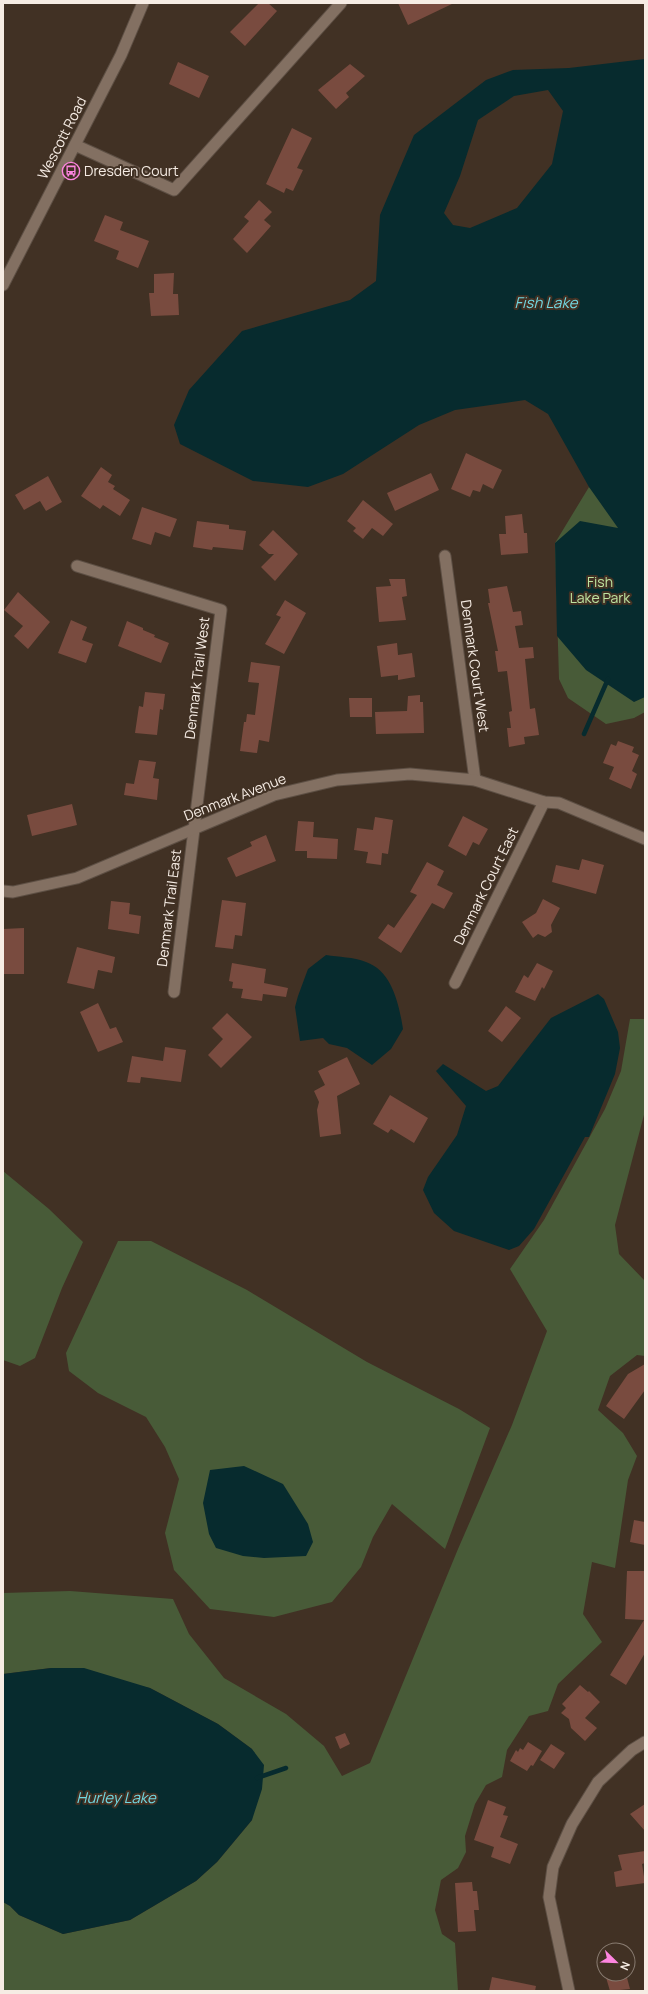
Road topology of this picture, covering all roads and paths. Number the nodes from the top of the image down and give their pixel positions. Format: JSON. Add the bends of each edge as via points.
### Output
{"nodes":[{"id":1,"x":143,"y":3,"type":"edge"},
{"id":2,"x":341,"y":3,"type":"edge"},
{"id":3,"x":75,"y":145,"type":"junction"},
{"id":4,"x":3,"y":285,"type":"edge"},
{"id":5,"x":444,"y":556,"type":"dead end"},
{"id":6,"x":77,"y":566,"type":"dead end"},
{"id":7,"x":475,"y":780,"type":"junction"},
{"id":8,"x":544,"y":802,"type":"junction"},
{"id":9,"x":194,"y":828,"type":"junction"},
{"id":10,"x":645,"y":839,"type":"edge"},
{"id":11,"x":3,"y":891,"type":"edge"},
{"id":12,"x":455,"y":983,"type":"dead end"},
{"id":13,"x":174,"y":992,"type":"dead end"},
{"id":14,"x":645,"y":1742,"type":"edge"},
{"id":15,"x":569,"y":1991,"type":"edge"}],
"edges":[{"from":1,"to":3,"type":"street","name":"Wescott Road","via":[[121,55]]},
{"from":2,"to":3,"type":"street","via":[[174,190]]},
{"from":3,"to":4,"type":"street","name":"Wescott Road"},
{"from":5,"to":7,"type":"street","name":"Denmark Court West"},
{"from":6,"to":9,"type":"street","name":"Denmark Trail West","via":[[221,610]]},
{"from":7,"to":8,"type":"street","name":"Denmark Avenue"},
{"from":7,"to":9,"type":"street","name":"Denmark Avenue","via":[[410,774],[337,780],[274,795]]},
{"from":8,"to":10,"type":"street","name":"Denmark Avenue","via":[[559,803]]},
{"from":8,"to":12,"type":"street","name":"Denmark Court East"},
{"from":9,"to":11,"type":"street","name":"Denmark Avenue","via":[[77,878],[13,892]]},
{"from":9,"to":13,"type":"street","name":"Denmark Trail East"},
{"from":14,"to":15,"type":"street","via":[[632,1750],[598,1782],[572,1824],[553,1867],[549,1897]]}]}
